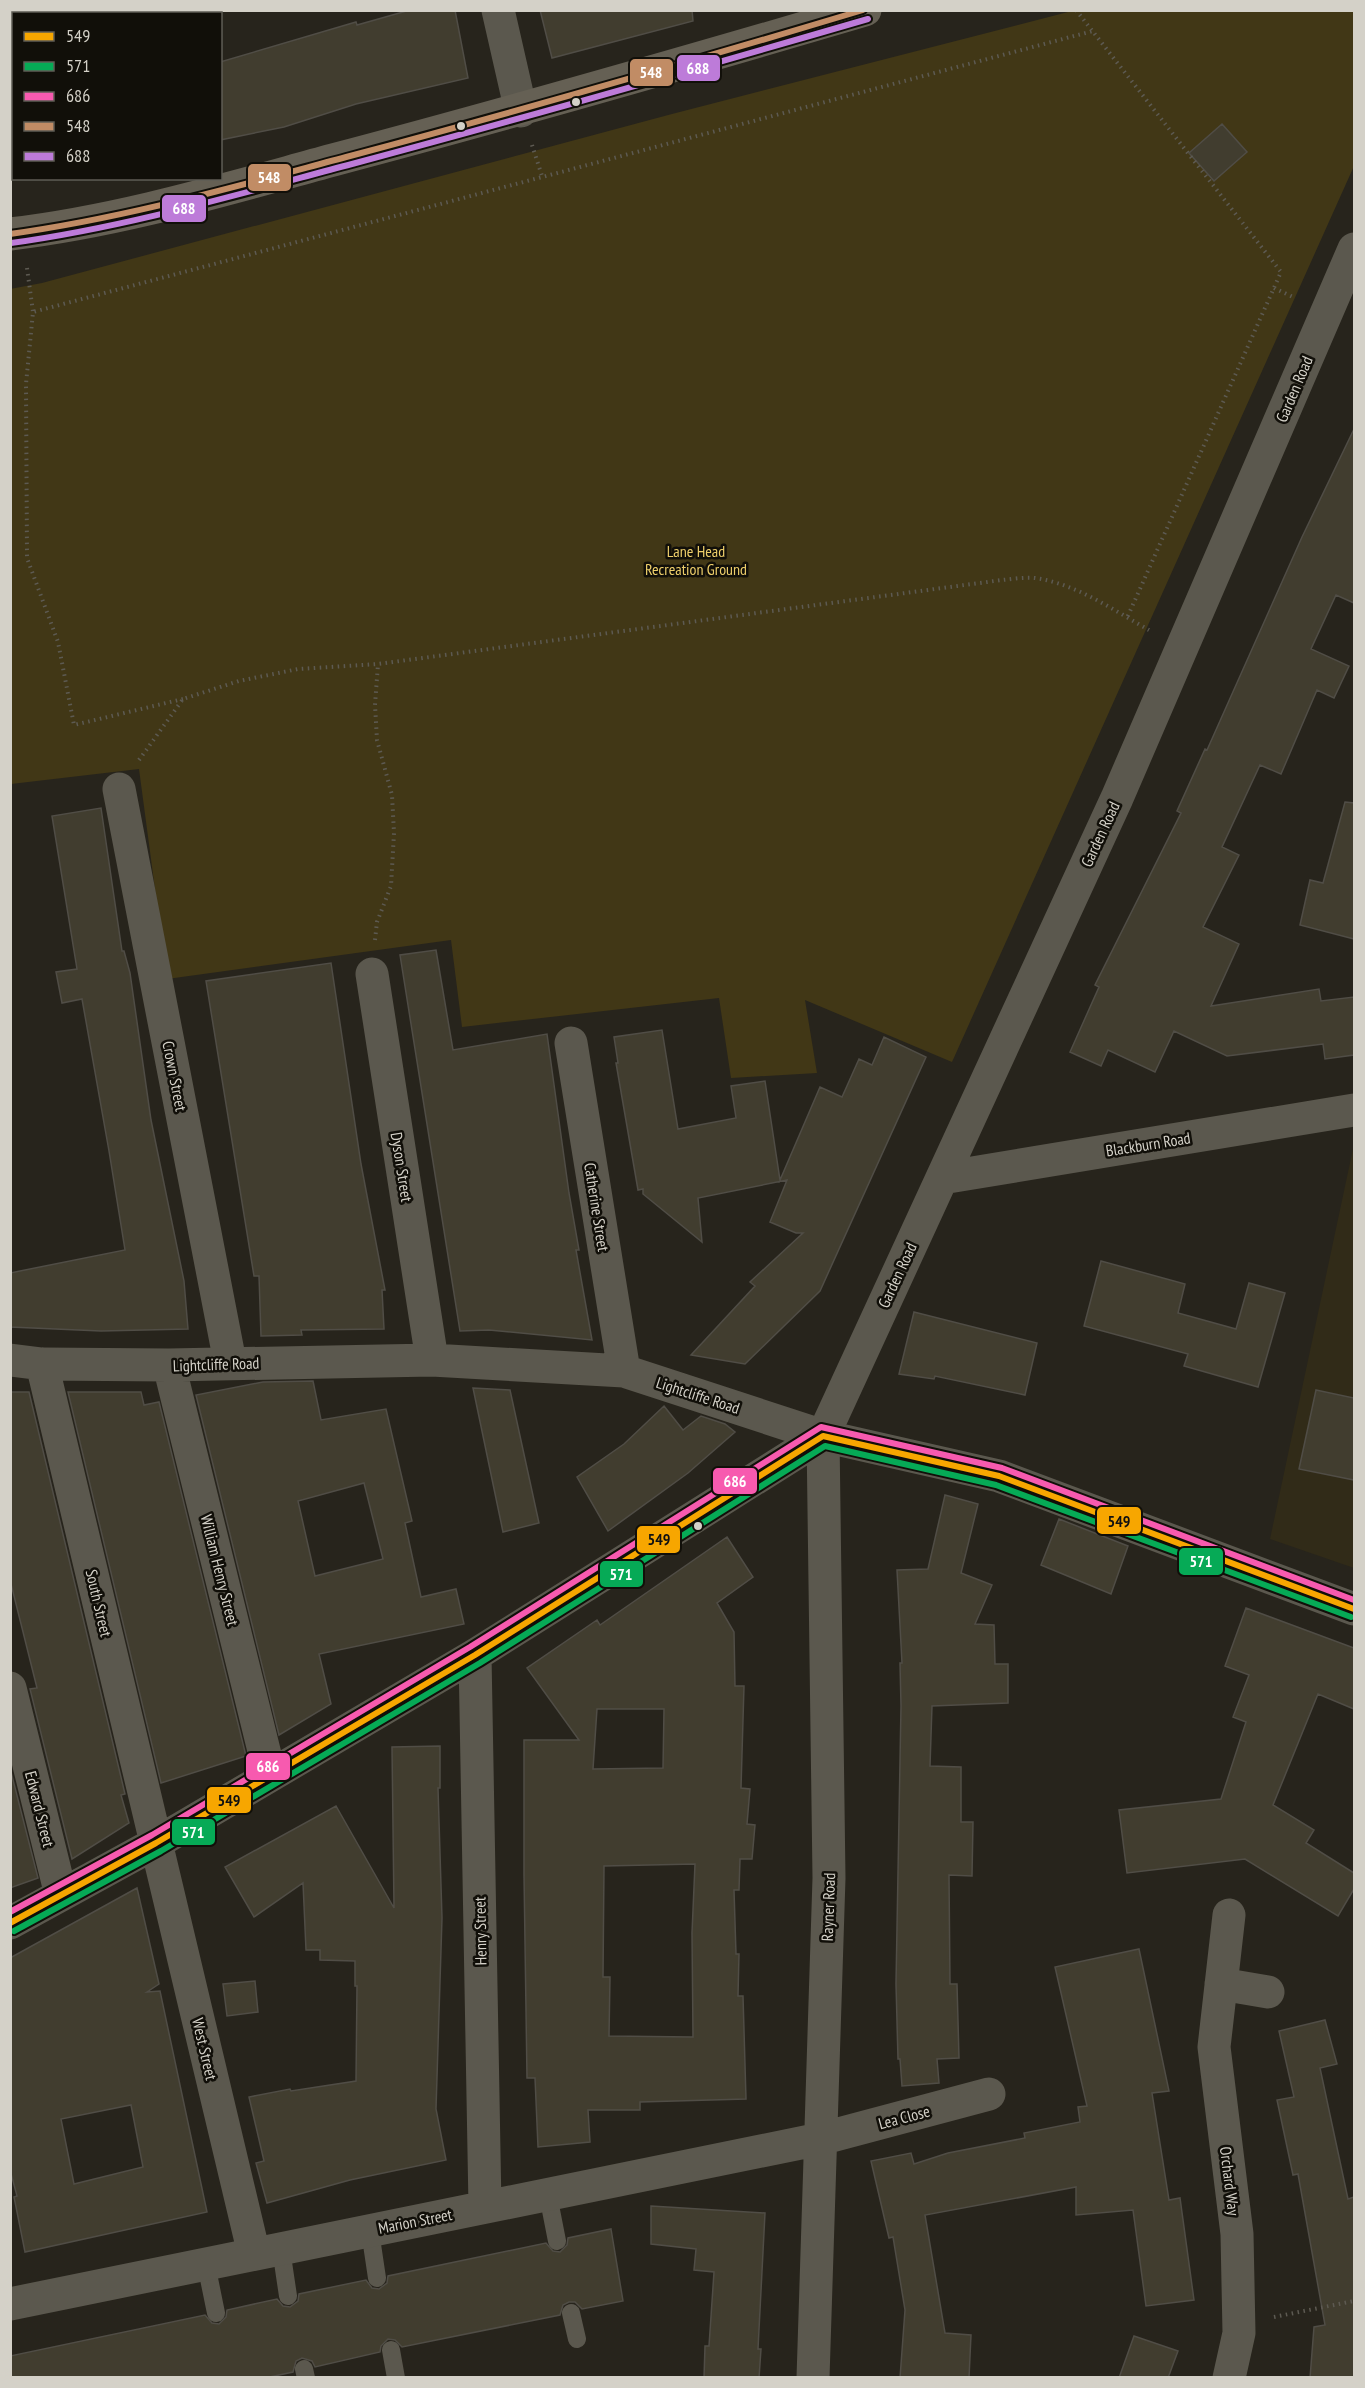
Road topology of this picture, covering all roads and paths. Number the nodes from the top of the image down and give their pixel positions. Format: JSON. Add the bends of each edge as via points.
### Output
{"nodes":[{"id":1,"x":498,"y":10,"type":"edge"},
{"id":2,"x":865,"y":10,"type":"edge"},
{"id":3,"x":1076,"y":10,"type":"edge"},
{"id":4,"x":1093,"y":31,"type":"junction"},
{"id":5,"x":521,"y":111,"type":"junction"},
{"id":6,"x":16,"y":233,"type":"edge"},
{"id":7,"x":1354,"y":249,"type":"edge"},
{"id":8,"x":33,"y":312,"type":"junction"},
{"id":9,"x":1127,"y":618,"type":"junction"},
{"id":10,"x":1182,"y":648,"type":"junction"},
{"id":11,"x":378,"y":664,"type":"junction"},
{"id":12,"x":183,"y":699,"type":"junction"},
{"id":13,"x":119,"y":789,"type":"joint"},
{"id":14,"x":372,"y":974,"type":"joint"},
{"id":15,"x":570,"y":1043,"type":"dead end"},
{"id":16,"x":1354,"y":1110,"type":"edge"},
{"id":17,"x":942,"y":1178,"type":"junction"},
{"id":18,"x":10,"y":1360,"type":"edge"},
{"id":19,"x":432,"y":1360,"type":"junction"},
{"id":20,"x":230,"y":1362,"type":"junction"},
{"id":21,"x":42,"y":1364,"type":"junction"},
{"id":22,"x":169,"y":1365,"type":"junction"},
{"id":23,"x":624,"y":1371,"type":"junction"},
{"id":24,"x":822,"y":1436,"type":"junction"},
{"id":25,"x":1354,"y":1609,"type":"edge"},
{"id":26,"x":475,"y":1655,"type":"junction"},
{"id":27,"x":10,"y":1688,"type":"edge"},
{"id":28,"x":270,"y":1775,"type":"junction"},
{"id":29,"x":156,"y":1843,"type":"junction"},
{"id":30,"x":61,"y":1895,"type":"junction"},
{"id":31,"x":1229,"y":1915,"type":"dead end"},
{"id":32,"x":10,"y":1923,"type":"edge"},
{"id":33,"x":1221,"y":1984,"type":"junction"},
{"id":34,"x":1268,"y":1992,"type":"dead end"},
{"id":35,"x":989,"y":2094,"type":"dead end"},
{"id":36,"x":820,"y":2139,"type":"junction"},
{"id":37,"x":548,"y":2195,"type":"junction"},
{"id":38,"x":485,"y":2207,"type":"junction"},
{"id":39,"x":370,"y":2230,"type":"junction"},
{"id":40,"x":557,"y":2241,"type":"dead end"},
{"id":41,"x":267,"y":2252,"type":"junction"},
{"id":42,"x":206,"y":2264,"type":"junction"},
{"id":43,"x":377,"y":2278,"type":"dead end"},
{"id":44,"x":288,"y":2296,"type":"dead end"},
{"id":45,"x":1354,"y":2301,"type":"edge"},
{"id":46,"x":10,"y":2304,"type":"edge"},
{"id":47,"x":216,"y":2313,"type":"dead end"},
{"id":48,"x":571,"y":2313,"type":"dead end"},
{"id":49,"x":1238,"y":2325,"type":"junction"},
{"id":50,"x":576,"y":2339,"type":"dead end"},
{"id":51,"x":391,"y":2350,"type":"dead end"},
{"id":52,"x":396,"y":2378,"type":"edge"},
{"id":53,"x":813,"y":2378,"type":"edge"},
{"id":54,"x":1229,"y":2378,"type":"edge"}],
"edges":[{"from":1,"to":5,"type":"street"},
{"from":2,"to":5,"type":"main road"},
{"from":3,"to":4,"type":"path"},
{"from":4,"to":8,"type":"path"},
{"from":4,"to":9,"type":"path","via":[[1281,272]]},
{"from":5,"to":6,"type":"main road","via":[[196,197],[93,221]]},
{"from":6,"to":8,"type":"path"},
{"from":7,"to":10,"type":"street","name":"Garden Road"},
{"from":8,"to":12,"type":"path","via":[[26,384],[27,558],[58,642],[74,725]]},
{"from":9,"to":10,"type":"path"},
{"from":9,"to":11,"type":"path","via":[[1103,602],[1034,578]]},
{"from":10,"to":17,"type":"street","name":"Garden Road"},
{"from":11,"to":12,"type":"path","via":[[298,669],[239,681]]},
{"from":11,"to":14,"type":"path","via":[[376,740],[392,795],[394,833],[391,886],[377,922]]},
{"from":12,"to":13,"type":"path"},
{"from":13,"to":20,"type":"street","name":"Crown Street"},
{"from":14,"to":19,"type":"street","name":"Dyson Street"},
{"from":15,"to":23,"type":"street","name":"Catherine Street"},
{"from":16,"to":17,"type":"street","name":"Blackburn Road"},
{"from":17,"to":24,"type":"street","name":"Garden Road"},
{"from":18,"to":21,"type":"street","name":"Lightcliffe Road"},
{"from":19,"to":20,"type":"street","name":"Lightcliffe Road"},
{"from":19,"to":23,"type":"street","name":"Lightcliffe Road"},
{"from":20,"to":22,"type":"street","name":"Lightcliffe Road"},
{"from":21,"to":22,"type":"street","name":"Lightcliffe Road"},
{"from":21,"to":29,"type":"street","name":"South Street"},
{"from":22,"to":28,"type":"street","name":"William Henry Street"},
{"from":23,"to":24,"type":"street","name":"Lightcliffe Road"},
{"from":24,"to":25,"type":"street","name":"Lightcliffe Road","via":[[999,1476]]},
{"from":24,"to":26,"type":"street"},
{"from":24,"to":36,"type":"street","name":"Rayner Road","via":[[829,1878]]},
{"from":26,"to":28,"type":"street"},
{"from":26,"to":38,"type":"street","name":"Henry Street"},
{"from":27,"to":30,"type":"street","name":"Edward Street"},
{"from":28,"to":29,"type":"street"},
{"from":29,"to":30,"type":"street"},
{"from":29,"to":41,"type":"street","name":"West Street"},
{"from":30,"to":32,"type":"street"},
{"from":31,"to":33,"type":"street","name":"Orchard Way"},
{"from":33,"to":34,"type":"street"},
{"from":33,"to":49,"type":"street","name":"Orchard Way","via":[[1214,2047],[1237,2234]]},
{"from":35,"to":36,"type":"street","name":"Lea Close"},
{"from":36,"to":37,"type":"street","name":"Marion Street"},
{"from":36,"to":53,"type":"street","name":"Rayner Road"},
{"from":37,"to":38,"type":"street","name":"Marion Street"},
{"from":37,"to":40,"type":"lane"},
{"from":38,"to":39,"type":"street","name":"Marion Street"},
{"from":39,"to":41,"type":"street","name":"Marion Street"},
{"from":39,"to":43,"type":"lane"},
{"from":41,"to":42,"type":"street","name":"Marion Street"},
{"from":41,"to":44,"type":"lane"},
{"from":42,"to":46,"type":"street","name":"Marion Street"},
{"from":42,"to":47,"type":"lane"},
{"from":45,"to":49,"type":"path"},
{"from":48,"to":50,"type":"lane"},
{"from":49,"to":54,"type":"street","name":"Orchard Way"},
{"from":51,"to":52,"type":"lane"}]}
